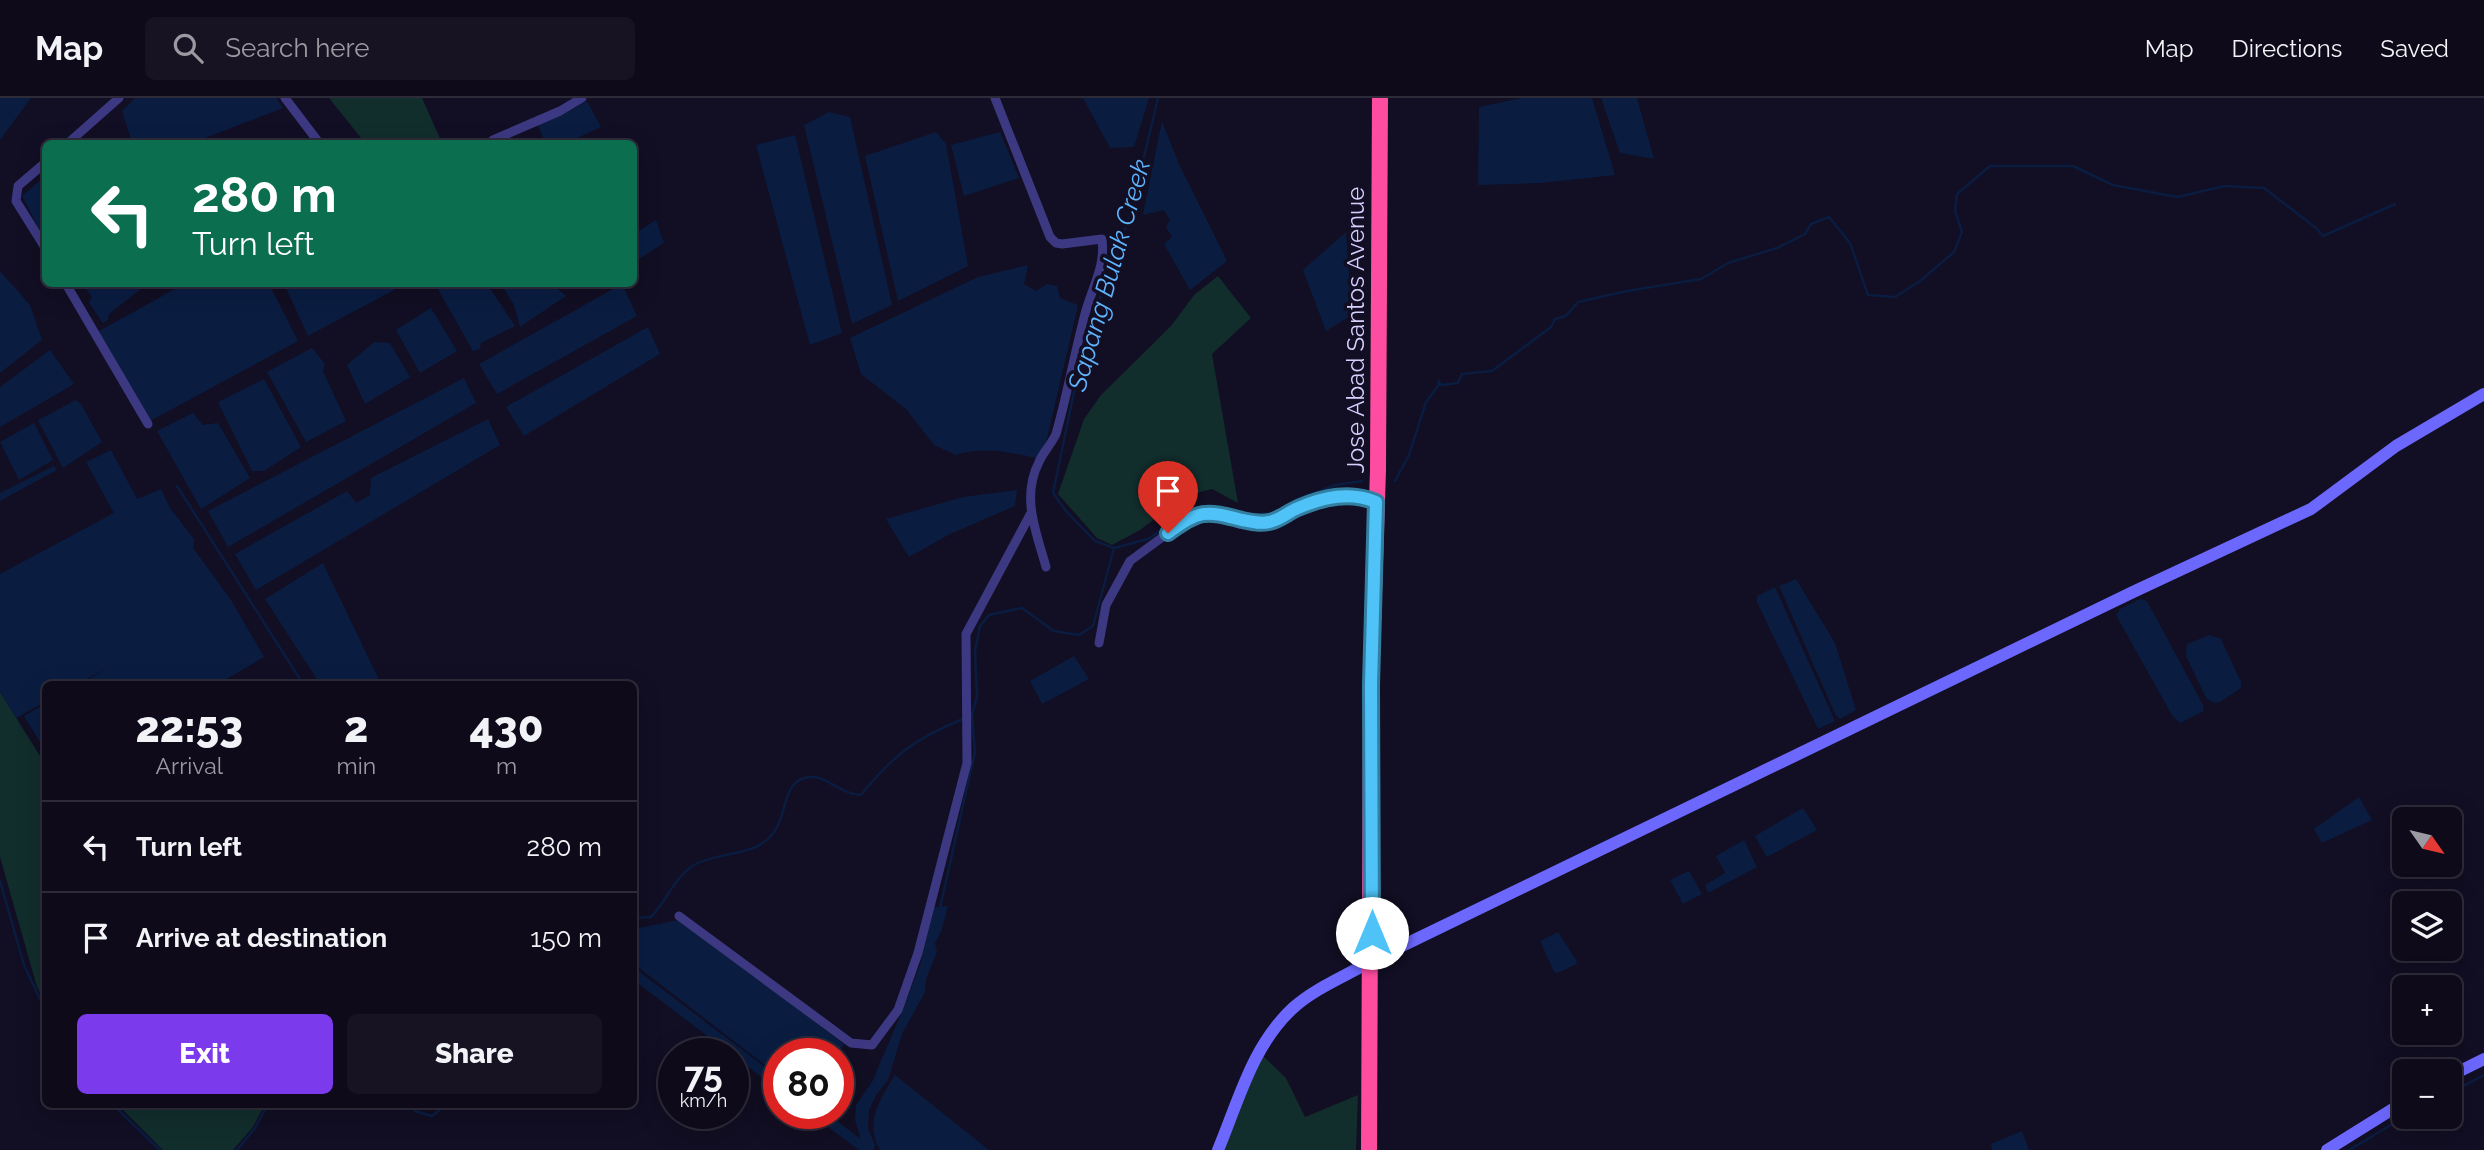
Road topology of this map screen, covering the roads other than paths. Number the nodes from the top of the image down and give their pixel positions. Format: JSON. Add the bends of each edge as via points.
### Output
{"nodes":[{"id":1,"x":119,"y":98,"type":"edge"},
{"id":2,"x":285,"y":98,"type":"edge"},
{"id":3,"x":582,"y":98,"type":"edge"},
{"id":4,"x":995,"y":98,"type":"edge"},
{"id":5,"x":1380,"y":98,"type":"edge"},
{"id":6,"x":72,"y":140,"type":"edge"},
{"id":7,"x":317,"y":140,"type":"edge"},
{"id":8,"x":493,"y":140,"type":"edge"},
{"id":9,"x":42,"y":165,"type":"edge"},
{"id":10,"x":42,"y":243,"type":"edge"},
{"id":11,"x":68,"y":287,"type":"edge"},
{"id":12,"x":2484,"y":394,"type":"edge"},
{"id":13,"x":148,"y":424,"type":"dead end"},
{"id":14,"x":1376,"y":502,"type":"junction"},
{"id":15,"x":1031,"y":513,"type":"junction"},
{"id":16,"x":1045,"y":567,"type":"dead end"},
{"id":17,"x":1099,"y":643,"type":"dead end"},
{"id":18,"x":679,"y":916,"type":"dead end"},
{"id":19,"x":1371,"y":961,"type":"junction"},
{"id":20,"x":2484,"y":1059,"type":"edge"},
{"id":21,"x":2462,"y":1070,"type":"edge"},
{"id":22,"x":2392,"y":1109,"type":"edge"},
{"id":23,"x":1218,"y":1150,"type":"edge"},
{"id":24,"x":1369,"y":1150,"type":"edge"},
{"id":25,"x":2327,"y":1150,"type":"edge"}],
"edges":[{"from":1,"to":6,"type":"street"},
{"from":2,"to":7,"type":"street"},
{"from":3,"to":8,"type":"street"},
{"from":4,"to":15,"type":"street","via":[[1050,237],[1062,244],[1102,239],[1104,253],[1084,314],[1056,434],[1039,460],[1028,490]]},
{"from":5,"to":14,"type":"highway","name":"Jose Abad Santos Avenue"},
{"from":9,"to":10,"type":"street","via":[[18,186],[16,201]]},
{"from":11,"to":13,"type":"street"},
{"from":12,"to":19,"type":"street","via":[[2396,446],[2311,509]]},
{"from":14,"to":17,"type":"street","via":[[1338,495],[1258,524],[1217,513],[1202,512],[1186,519],[1130,561],[1106,605]]},
{"from":14,"to":19,"type":"highway","name":"Jose Abad Santos Avenue"},
{"from":15,"to":16,"type":"street"},
{"from":15,"to":18,"type":"street","via":[[966,634],[967,763],[918,953],[898,1010],[872,1045],[851,1044]]},
{"from":19,"to":23,"type":"street","via":[[1295,1007],[1275,1028],[1258,1052]]},
{"from":19,"to":24,"type":"highway","name":"Jose Abad Santos Avenue"},
{"from":20,"to":21,"type":"street"},
{"from":22,"to":25,"type":"street"}]}
